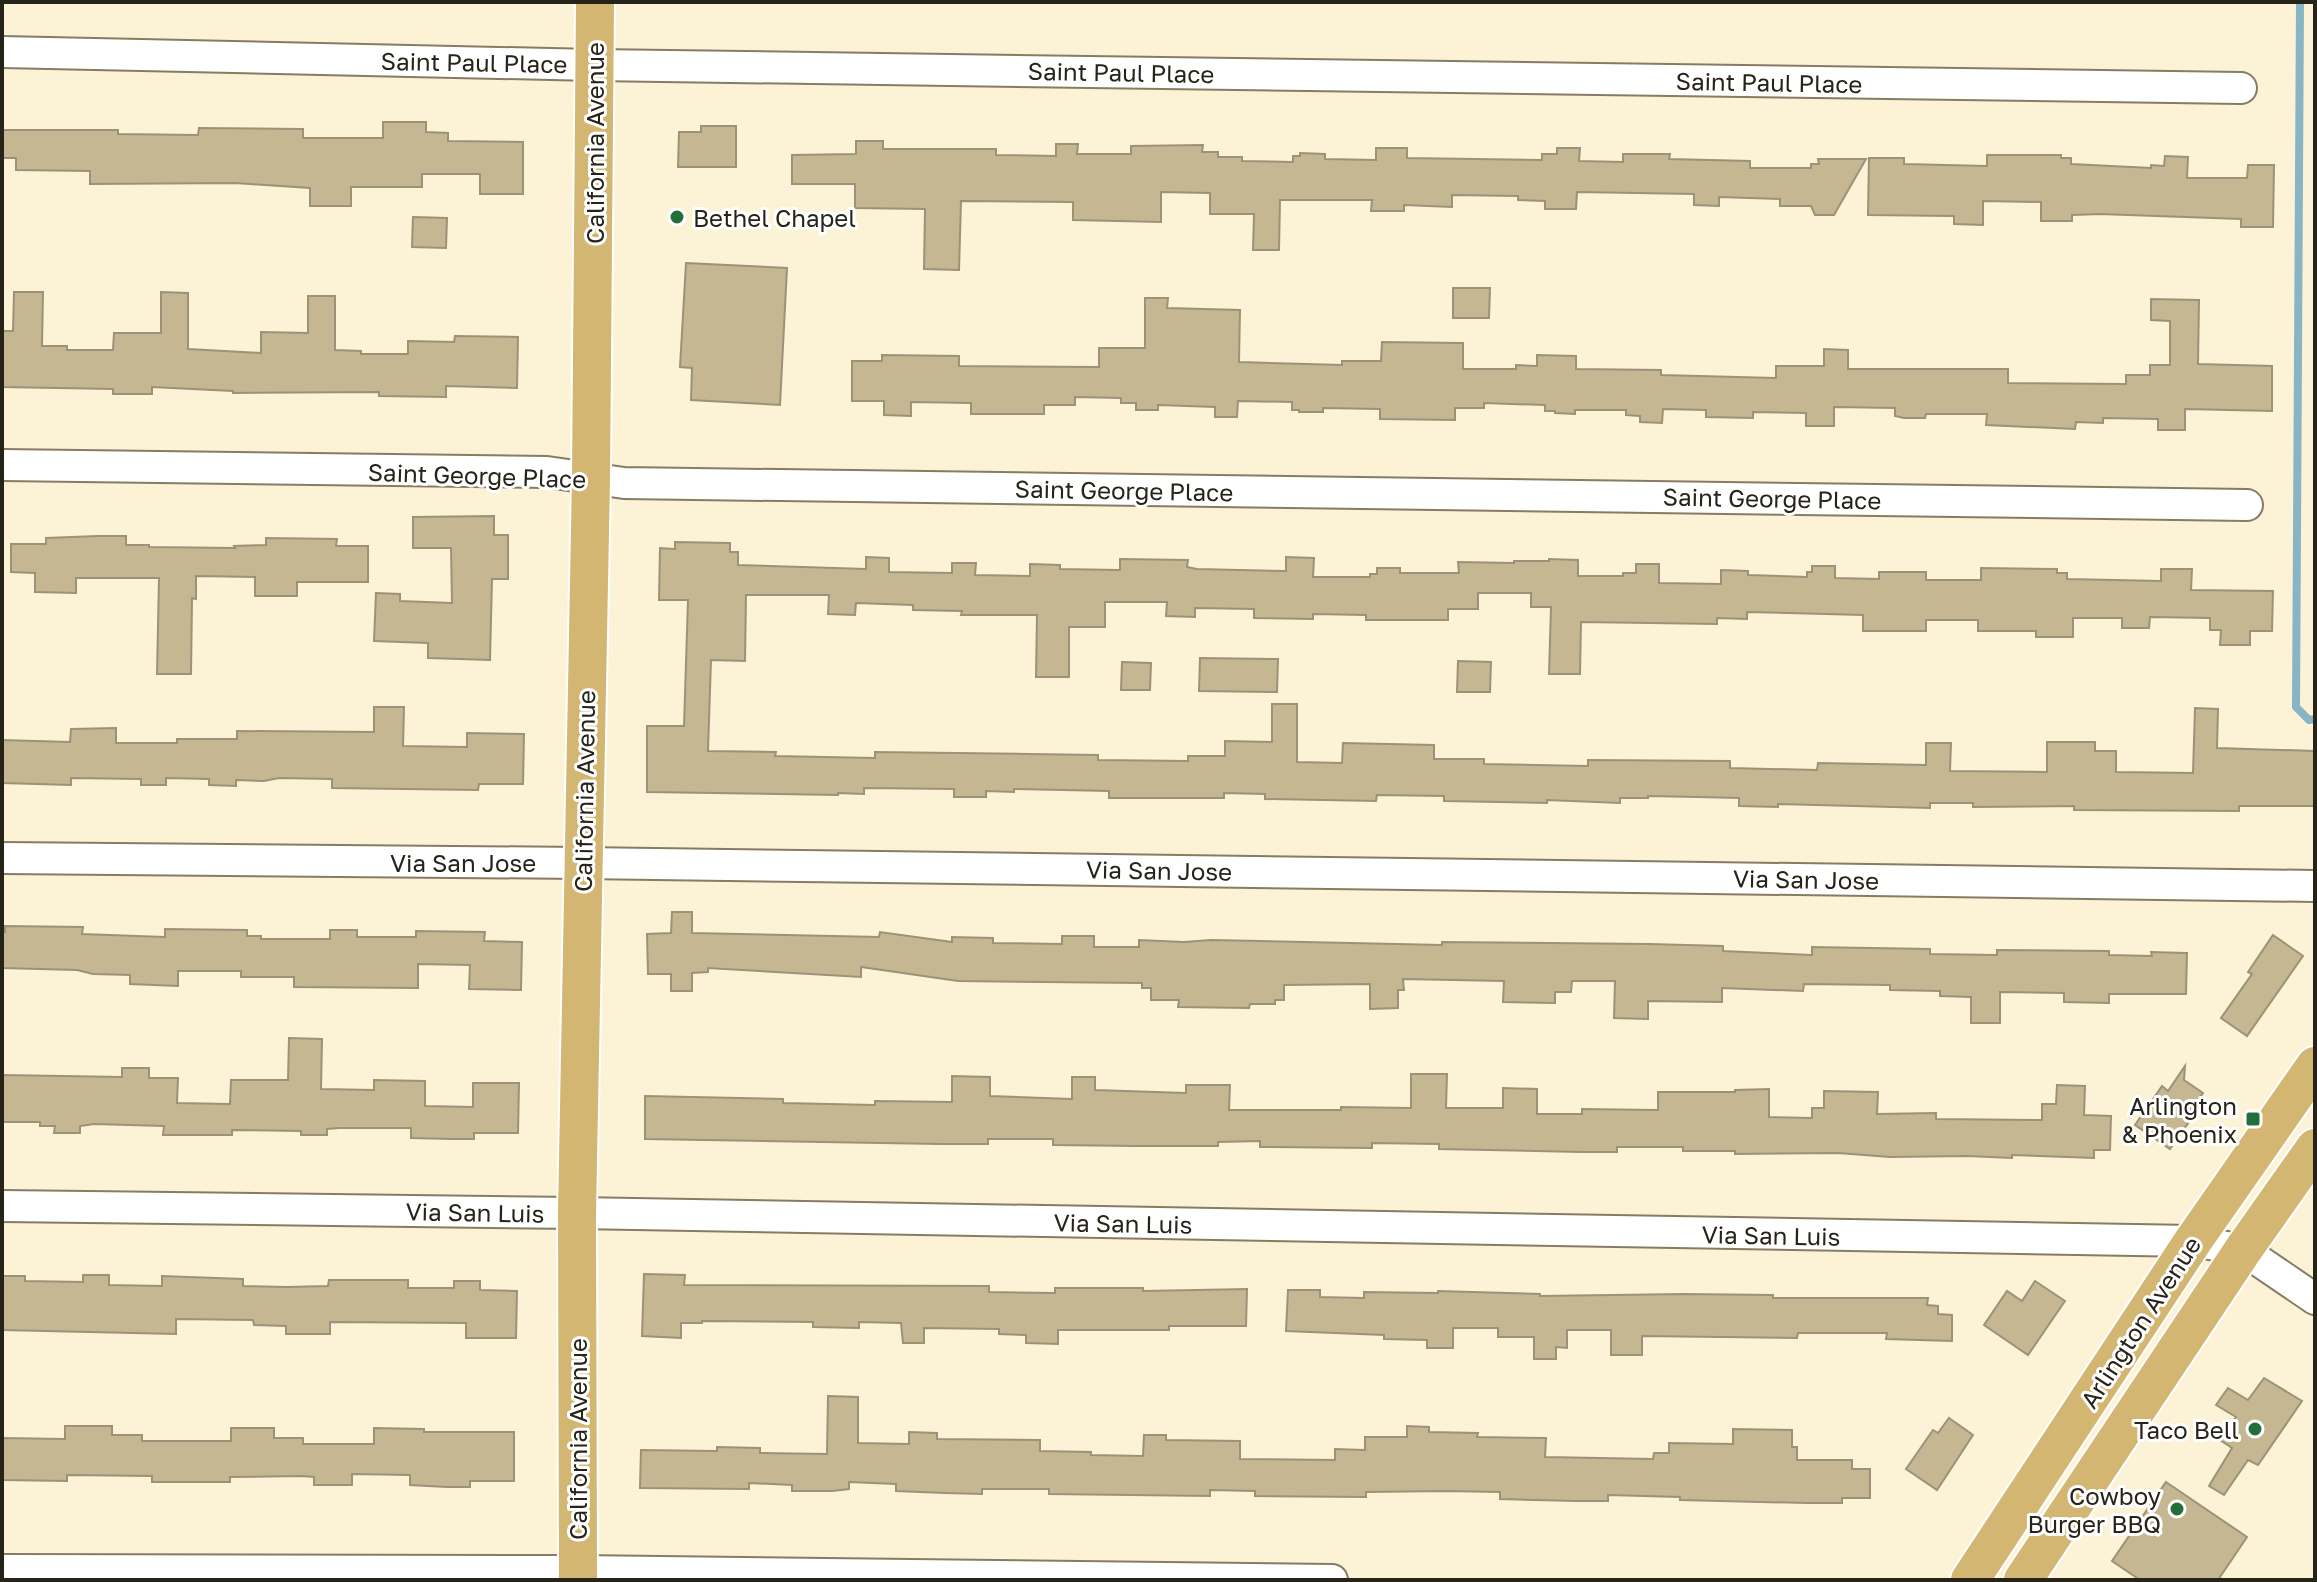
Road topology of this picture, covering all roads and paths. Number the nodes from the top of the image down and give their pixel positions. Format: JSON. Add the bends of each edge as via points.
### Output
{"nodes":[{"id":1,"x":595,"y":2,"type":"edge"},
{"id":2,"x":2,"y":52,"type":"edge"},
{"id":3,"x":594,"y":65,"type":"junction"},
{"id":4,"x":2241,"y":88,"type":"dead end"},
{"id":5,"x":2,"y":465,"type":"edge"},
{"id":6,"x":591,"y":478,"type":"junction"},
{"id":7,"x":2247,"y":505,"type":"dead end"},
{"id":8,"x":2,"y":858,"type":"edge"},
{"id":9,"x":582,"y":863,"type":"junction"},
{"id":10,"x":2315,"y":886,"type":"edge"},
{"id":11,"x":2315,"y":1066,"type":"edge"},
{"id":12,"x":2315,"y":1148,"type":"edge"},
{"id":13,"x":2,"y":1206,"type":"edge"},
{"id":14,"x":577,"y":1213,"type":"junction"},
{"id":15,"x":2193,"y":1241,"type":"junction"},
{"id":16,"x":2243,"y":1250,"type":"junction"},
{"id":17,"x":2315,"y":1299,"type":"edge"},
{"id":18,"x":2,"y":1570,"type":"edge"},
{"id":19,"x":578,"y":1576,"type":"edge"},
{"id":20,"x":1332,"y":1580,"type":"edge"},
{"id":21,"x":1970,"y":1580,"type":"edge"},
{"id":22,"x":2023,"y":1580,"type":"edge"}],
"edges":[{"from":1,"to":3,"type":"main road","name":"California Avenue"},
{"from":2,"to":3,"type":"street","name":"Saint Paul Place"},
{"from":3,"to":4,"type":"street","name":"Saint Paul Place"},
{"from":3,"to":6,"type":"main road","name":"California Avenue"},
{"from":5,"to":6,"type":"street","name":"Saint George Place","via":[[547,472]]},
{"from":6,"to":7,"type":"street","name":"Saint George Place","via":[[624,483]]},
{"from":6,"to":9,"type":"main road","name":"California Avenue"},
{"from":8,"to":9,"type":"street","name":"Via San Jose"},
{"from":9,"to":10,"type":"street","name":"Via San Jose"},
{"from":9,"to":14,"type":"main road","name":"California Avenue"},
{"from":11,"to":15,"type":"main road","name":"Arlington Avenue"},
{"from":12,"to":16,"type":"main road","name":"Arlington Avenue"},
{"from":13,"to":14,"type":"street","name":"Via San Luis"},
{"from":14,"to":15,"type":"street","name":"Via San Luis"},
{"from":14,"to":19,"type":"main road","name":"California Avenue"},
{"from":15,"to":16,"type":"street","name":"Via San Luis"},
{"from":15,"to":21,"type":"main road","name":"Arlington Avenue"},
{"from":16,"to":17,"type":"street"},
{"from":16,"to":22,"type":"main road","name":"Arlington Avenue"},
{"from":18,"to":19,"type":"street"},
{"from":19,"to":20,"type":"street"}]}
